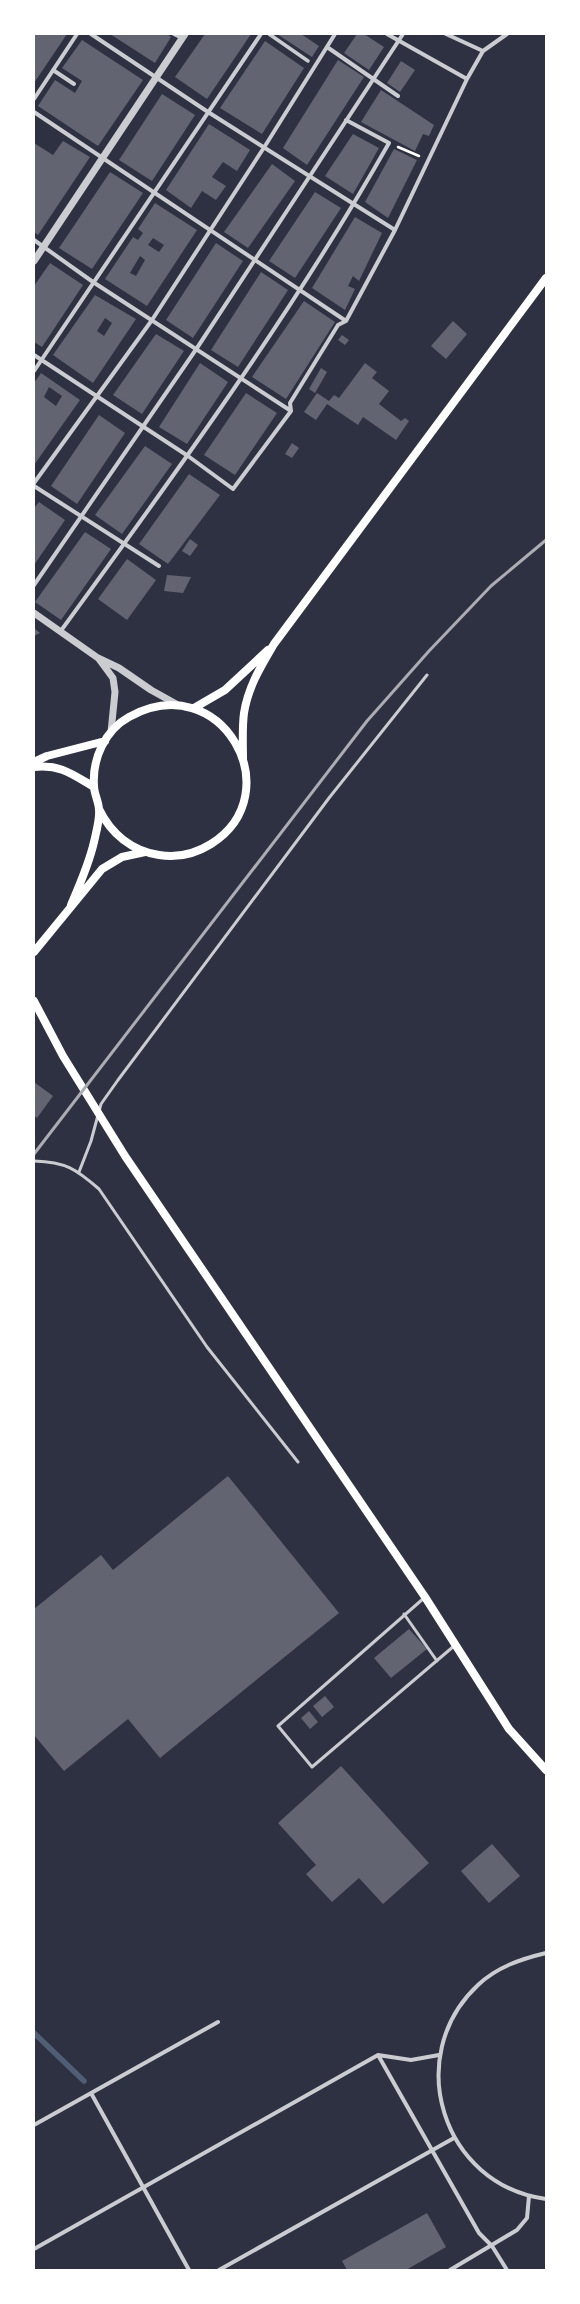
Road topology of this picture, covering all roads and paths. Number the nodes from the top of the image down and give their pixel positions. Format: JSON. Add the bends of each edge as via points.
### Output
{"nodes":[{"id":1,"x":77,"y":34,"type":"edge"},
{"id":2,"x":91,"y":34,"type":"edge"},
{"id":3,"x":174,"y":34,"type":"edge"},
{"id":4,"x":261,"y":34,"type":"edge"},
{"id":5,"x":269,"y":34,"type":"edge"},
{"id":6,"x":335,"y":34,"type":"edge"},
{"id":7,"x":387,"y":34,"type":"edge"},
{"id":8,"x":403,"y":34,"type":"edge"},
{"id":9,"x":446,"y":34,"type":"edge"},
{"id":10,"x":507,"y":34,"type":"edge"},
{"id":11,"x":183,"y":36,"type":"edge"},
{"id":12,"x":398,"y":41,"type":"junction"},
{"id":13,"x":327,"y":47,"type":"junction"},
{"id":14,"x":483,"y":51,"type":"junction"},
{"id":15,"x":308,"y":61,"type":"dead end"},
{"id":16,"x":53,"y":70,"type":"junction"},
{"id":17,"x":158,"y":77,"type":"junction"},
{"id":18,"x":374,"y":79,"type":"junction"},
{"id":19,"x":467,"y":79,"type":"junction"},
{"id":20,"x":74,"y":84,"type":"dead end"},
{"id":21,"x":398,"y":96,"type":"dead end"},
{"id":22,"x":34,"y":99,"type":"edge"},
{"id":23,"x":34,"y":112,"type":"edge"},
{"id":24,"x":208,"y":112,"type":"junction"},
{"id":25,"x":346,"y":120,"type":"junction"},
{"id":26,"x":389,"y":143,"type":"junction"},
{"id":27,"x":265,"y":146,"type":"junction"},
{"id":28,"x":104,"y":158,"type":"junction"},
{"id":29,"x":429,"y":160,"type":"junction"},
{"id":30,"x":309,"y":175,"type":"junction"},
{"id":31,"x":154,"y":192,"type":"junction"},
{"id":32,"x":354,"y":204,"type":"junction"},
{"id":33,"x":210,"y":230,"type":"junction"},
{"id":34,"x":394,"y":230,"type":"junction"},
{"id":35,"x":34,"y":240,"type":"edge"},
{"id":36,"x":43,"y":247,"type":"junction"},
{"id":37,"x":256,"y":259,"type":"junction"},
{"id":38,"x":34,"y":261,"type":"edge"},
{"id":39,"x":546,"y":278,"type":"edge"},
{"id":40,"x":93,"y":282,"type":"junction"},
{"id":41,"x":299,"y":288,"type":"junction"},
{"id":42,"x":152,"y":320,"type":"junction"},
{"id":43,"x":346,"y":321,"type":"junction"},
{"id":44,"x":197,"y":348,"type":"junction"},
{"id":45,"x":34,"y":356,"type":"edge"},
{"id":46,"x":41,"y":360,"type":"junction"},
{"id":47,"x":34,"y":371,"type":"edge"},
{"id":48,"x":242,"y":378,"type":"junction"},
{"id":49,"x":98,"y":396,"type":"junction"},
{"id":50,"x":291,"y":411,"type":"junction"},
{"id":51,"x":144,"y":427,"type":"junction"},
{"id":52,"x":188,"y":456,"type":"junction"},
{"id":53,"x":34,"y":485,"type":"edge"},
{"id":54,"x":81,"y":515,"type":"junction"},
{"id":55,"x":124,"y":544,"type":"junction"},
{"id":56,"x":159,"y":566,"type":"dead end"},
{"id":57,"x":34,"y":585,"type":"edge"},
{"id":58,"x":34,"y":613,"type":"edge"},
{"id":59,"x":60,"y":632,"type":"junction"},
{"id":60,"x":274,"y":644,"type":"junction"},
{"id":61,"x":98,"y":658,"type":"junction"},
{"id":62,"x":427,"y":675,"type":"dead end"},
{"id":63,"x":178,"y":705,"type":"junction"},
{"id":64,"x":194,"y":708,"type":"junction"},
{"id":65,"x":111,"y":732,"type":"junction"},
{"id":66,"x":104,"y":741,"type":"junction"},
{"id":67,"x":243,"y":760,"type":"junction"},
{"id":68,"x":34,"y":762,"type":"edge"},
{"id":69,"x":34,"y":767,"type":"edge"},
{"id":70,"x":94,"y":787,"type":"junction"},
{"id":71,"x":99,"y":809,"type":"junction"},
{"id":72,"x":145,"y":852,"type":"junction"},
{"id":73,"x":71,"y":905,"type":"junction"},
{"id":74,"x":34,"y":952,"type":"edge"},
{"id":75,"x":34,"y":1001,"type":"edge"},
{"id":76,"x":34,"y":1161,"type":"edge"},
{"id":77,"x":79,"y":1172,"type":"junction"},
{"id":78,"x":298,"y":1462,"type":"dead end"},
{"id":79,"x":425,"y":1597,"type":"junction"},
{"id":80,"x":404,"y":1614,"type":"junction"},
{"id":81,"x":455,"y":1646,"type":"junction"},
{"id":82,"x":437,"y":1661,"type":"junction"},
{"id":83,"x":546,"y":1770,"type":"edge"},
{"id":84,"x":546,"y":1953,"type":"edge"},
{"id":85,"x":218,"y":2022,"type":"dead end"},
{"id":86,"x":378,"y":2055,"type":"junction"},
{"id":87,"x":439,"y":2055,"type":"junction"},
{"id":88,"x":91,"y":2094,"type":"junction"},
{"id":89,"x":34,"y":2125,"type":"edge"},
{"id":90,"x":454,"y":2138,"type":"junction"},
{"id":91,"x":432,"y":2150,"type":"junction"},
{"id":92,"x":143,"y":2188,"type":"junction"},
{"id":93,"x":529,"y":2196,"type":"junction"},
{"id":94,"x":546,"y":2200,"type":"edge"},
{"id":95,"x":492,"y":2246,"type":"junction"},
{"id":96,"x":34,"y":2249,"type":"edge"},
{"id":97,"x":189,"y":2270,"type":"edge"},
{"id":98,"x":219,"y":2270,"type":"edge"},
{"id":99,"x":450,"y":2270,"type":"edge"},
{"id":100,"x":507,"y":2270,"type":"edge"}],
"edges":[{"from":1,"to":16,"type":"street"},
{"from":2,"to":17,"type":"street"},
{"from":3,"to":11,"type":"street"},
{"from":4,"to":24,"type":"street"},
{"from":5,"to":15,"type":"street"},
{"from":6,"to":13,"type":"street"},
{"from":7,"to":12,"type":"street"},
{"from":8,"to":12,"type":"street"},
{"from":9,"to":14,"type":"street"},
{"from":10,"to":14,"type":"street"},
{"from":11,"to":17,"type":"street"},
{"from":12,"to":18,"type":"street"},
{"from":12,"to":19,"type":"street"},
{"from":13,"to":18,"type":"street"},
{"from":13,"to":27,"type":"street"},
{"from":14,"to":19,"type":"street"},
{"from":16,"to":20,"type":"street"},
{"from":16,"to":22,"type":"street"},
{"from":17,"to":24,"type":"street"},
{"from":17,"to":28,"type":"street"},
{"from":18,"to":21,"type":"street"},
{"from":18,"to":25,"type":"street"},
{"from":19,"to":29,"type":"street"},
{"from":23,"to":28,"type":"street"},
{"from":24,"to":27,"type":"street"},
{"from":24,"to":31,"type":"street"},
{"from":25,"to":26,"type":"street"},
{"from":25,"to":30,"type":"street"},
{"from":26,"to":29,"type":"path"},
{"from":26,"to":32,"type":"street"},
{"from":27,"to":30,"type":"street"},
{"from":27,"to":33,"type":"street"},
{"from":28,"to":31,"type":"street"},
{"from":28,"to":36,"type":"street"},
{"from":29,"to":34,"type":"street"},
{"from":30,"to":32,"type":"street"},
{"from":30,"to":37,"type":"street"},
{"from":31,"to":33,"type":"street"},
{"from":31,"to":40,"type":"street"},
{"from":32,"to":34,"type":"street"},
{"from":32,"to":41,"type":"street"},
{"from":33,"to":37,"type":"street"},
{"from":33,"to":42,"type":"street"},
{"from":34,"to":43,"type":"street"},
{"from":35,"to":36,"type":"street"},
{"from":36,"to":38,"type":"street"},
{"from":36,"to":40,"type":"street"},
{"from":37,"to":41,"type":"street"},
{"from":37,"to":44,"type":"street"},
{"from":39,"to":60,"type":"main road"},
{"from":40,"to":42,"type":"street"},
{"from":40,"to":46,"type":"street"},
{"from":41,"to":43,"type":"street"},
{"from":41,"to":48,"type":"street"},
{"from":42,"to":44,"type":"street"},
{"from":42,"to":49,"type":"street"},
{"from":43,"to":50,"type":"street","via":[[338,325],[290,403]]},
{"from":44,"to":48,"type":"street"},
{"from":44,"to":51,"type":"street"},
{"from":45,"to":46,"type":"street"},
{"from":46,"to":47,"type":"street"},
{"from":46,"to":49,"type":"street"},
{"from":48,"to":50,"type":"street"},
{"from":48,"to":52,"type":"street"},
{"from":49,"to":51,"type":"street"},
{"from":49,"to":53,"type":"street"},
{"from":50,"to":52,"type":"street","via":[[233,489]]},
{"from":51,"to":52,"type":"street"},
{"from":51,"to":54,"type":"street"},
{"from":52,"to":55,"type":"street"},
{"from":53,"to":54,"type":"street"},
{"from":54,"to":55,"type":"street"},
{"from":54,"to":57,"type":"street"},
{"from":55,"to":56,"type":"street"},
{"from":55,"to":59,"type":"street"},
{"from":58,"to":59,"type":"street"},
{"from":59,"to":61,"type":"street"},
{"from":60,"to":64,"type":"main road","via":[[224,690]]},
{"from":60,"to":67,"type":"main road","via":[[254,679],[247,700],[244,714]]},
{"from":61,"to":63,"type":"street","via":[[119,668]]},
{"from":61,"to":65,"type":"street","via":[[113,678],[115,692]]},
{"from":62,"to":77,"type":"lane","via":[[329,798],[101,1104]]},
{"from":63,"to":64,"type":"main road"},
{"from":63,"to":65,"type":"main road","via":[[159,705],[141,710],[125,719]]},
{"from":64,"to":67,"type":"main road","via":[[225,728],[239,748]]},
{"from":65,"to":66,"type":"main road"},
{"from":66,"to":68,"type":"main road","via":[[47,756]]},
{"from":66,"to":70,"type":"main road","via":[[96,763]]},
{"from":67,"to":72,"type":"main road","via":[[246,780],[243,801],[235,819],[222,836],[186,855],[165,856]]},
{"from":69,"to":70,"type":"main road","via":[[53,766]]},
{"from":70,"to":71,"type":"main road"},
{"from":71,"to":72,"type":"main road","via":[[117,836]]},
{"from":71,"to":73,"type":"main road","via":[[94,842]]},
{"from":72,"to":73,"type":"main road","via":[[122,857],[102,870]]},
{"from":73,"to":74,"type":"main road"},
{"from":75,"to":79,"type":"main road","via":[[63,1056],[125,1156]]},
{"from":76,"to":77,"type":"lane","via":[[65,1164]]},
{"from":77,"to":78,"type":"lane","via":[[99,1190],[207,1347]]},
{"from":79,"to":80,"type":"lane"},
{"from":79,"to":81,"type":"main road"},
{"from":80,"to":82,"type":"lane"},
{"from":80,"to":82,"type":"lane","via":[[278,1726],[312,1767]]},
{"from":81,"to":82,"type":"lane"},
{"from":81,"to":83,"type":"main road","via":[[509,1729]]},
{"from":84,"to":87,"type":"street","via":[[513,1962],[478,1984],[460,2005],[450,2023]]},
{"from":85,"to":88,"type":"street"},
{"from":86,"to":87,"type":"street","via":[[411,2060]]},
{"from":86,"to":91,"type":"street"},
{"from":86,"to":92,"type":"street"},
{"from":87,"to":90,"type":"street","via":[[438,2083],[443,2111]]},
{"from":88,"to":89,"type":"street"},
{"from":88,"to":92,"type":"street"},
{"from":90,"to":91,"type":"street"},
{"from":90,"to":93,"type":"street","via":[[470,2160],[491,2178]]},
{"from":91,"to":95,"type":"street","via":[[479,2233]]},
{"from":91,"to":98,"type":"street"},
{"from":92,"to":96,"type":"street"},
{"from":92,"to":97,"type":"street"},
{"from":93,"to":94,"type":"street"},
{"from":93,"to":95,"type":"street","via":[[527,2218],[517,2230]]},
{"from":95,"to":99,"type":"street"},
{"from":95,"to":100,"type":"street"}]}
